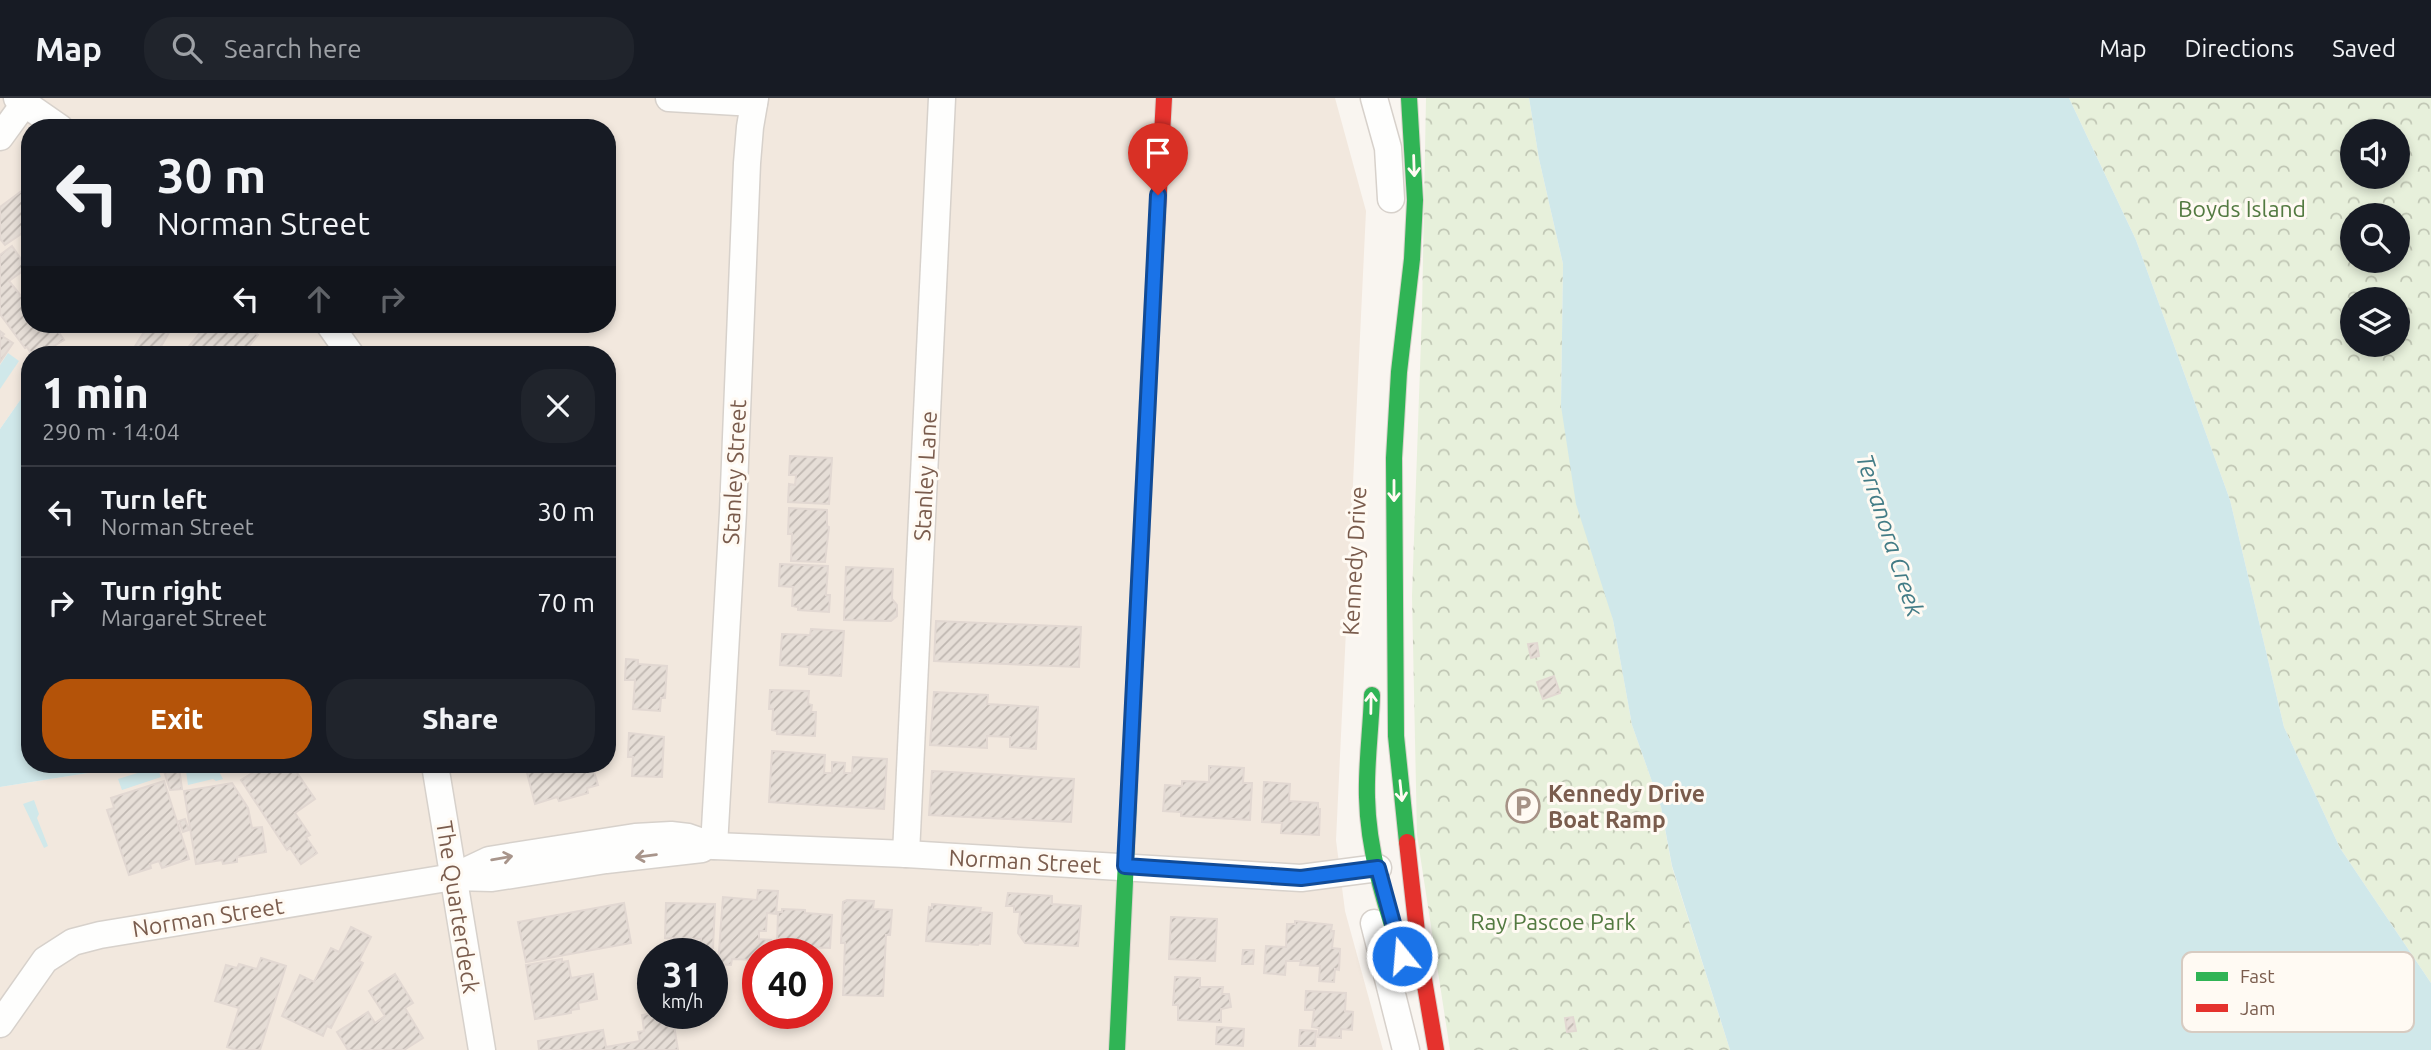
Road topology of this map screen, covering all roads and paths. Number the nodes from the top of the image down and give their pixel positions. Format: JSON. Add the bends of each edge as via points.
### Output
{"nodes":[{"id":1,"x":669,"y":98,"type":"edge"},
{"id":2,"x":943,"y":98,"type":"edge"},
{"id":3,"x":1164,"y":98,"type":"edge"},
{"id":4,"x":1374,"y":98,"type":"edge"},
{"id":5,"x":1390,"y":98,"type":"edge"},
{"id":6,"x":1409,"y":98,"type":"edge"},
{"id":7,"x":755,"y":100,"type":"edge"},
{"id":8,"x":20,"y":101,"type":"edge"},
{"id":9,"x":47,"y":119,"type":"edge"},
{"id":10,"x":0,"y":138,"type":"edge"},
{"id":11,"x":1391,"y":206,"type":"joint"},
{"id":12,"x":1387,"y":334,"type":"dead end"},
{"id":13,"x":1378,"y":526,"type":"dead end"},
{"id":14,"x":1372,"y":676,"type":"dead end"},
{"id":15,"x":1395,"y":694,"type":"junction"},
{"id":16,"x":436,"y":773,"type":"edge"},
{"id":17,"x":1384,"y":780,"type":"dead end"},
{"id":18,"x":713,"y":846,"type":"junction"},
{"id":19,"x":906,"y":854,"type":"junction"},
{"id":20,"x":1376,"y":865,"type":"junction"},
{"id":21,"x":1125,"y":866,"type":"junction"},
{"id":22,"x":453,"y":877,"type":"junction"},
{"id":23,"x":1428,"y":1016,"type":"junction"},
{"id":24,"x":0,"y":1024,"type":"edge"},
{"id":25,"x":482,"y":1050,"type":"edge"},
{"id":26,"x":1117,"y":1050,"type":"edge"},
{"id":27,"x":1406,"y":1050,"type":"edge"},
{"id":28,"x":1436,"y":1050,"type":"edge"}],
"edges":[{"from":1,"to":7,"type":"street"},
{"from":2,"to":19,"type":"street","name":"Stanley Lane"},
{"from":3,"to":21,"type":"street"},
{"from":4,"to":11,"type":"street","via":[[1388,148]]},
{"from":5,"to":11,"type":"street"},
{"from":6,"to":15,"type":"street","name":"Kennedy Drive","one_way":true,"via":[[1415,200],[1394,458]]},
{"from":7,"to":18,"type":"street","name":"Stanley Street","via":[[747,163]]},
{"from":8,"to":9,"type":"street"},
{"from":8,"to":10,"type":"street"},
{"from":12,"to":13,"type":"street","name":"Kennedy Drive"},
{"from":20,"to":14,"type":"street","name":"Kennedy Drive","one_way":true,"via":[[1367,797]]},
{"from":15,"to":17,"type":"street","via":[[1386,732]]},
{"from":15,"to":23,"type":"street","name":"Kennedy Drive","one_way":true},
{"from":16,"to":22,"type":"street","name":"The Quarterdeck"},
{"from":18,"to":19,"type":"street","name":"Norman Street"},
{"from":18,"to":22,"type":"street","name":"Norman Street","via":[[492,878]]},
{"from":19,"to":21,"type":"street","name":"Norman Street"},
{"from":20,"to":21,"type":"street","name":"Norman Street","via":[[1301,878]]},
{"from":20,"to":23,"type":"street","name":"Kennedy Drive","via":[[1402,956]]},
{"from":20,"to":27,"type":"street"},
{"from":21,"to":26,"type":"street"},
{"from":22,"to":24,"type":"street","name":"Norman Street","via":[[73,942],[34,972]]},
{"from":22,"to":25,"type":"street","name":"The Quarterdeck"},
{"from":23,"to":28,"type":"street","name":"Kennedy Drive"}]}
